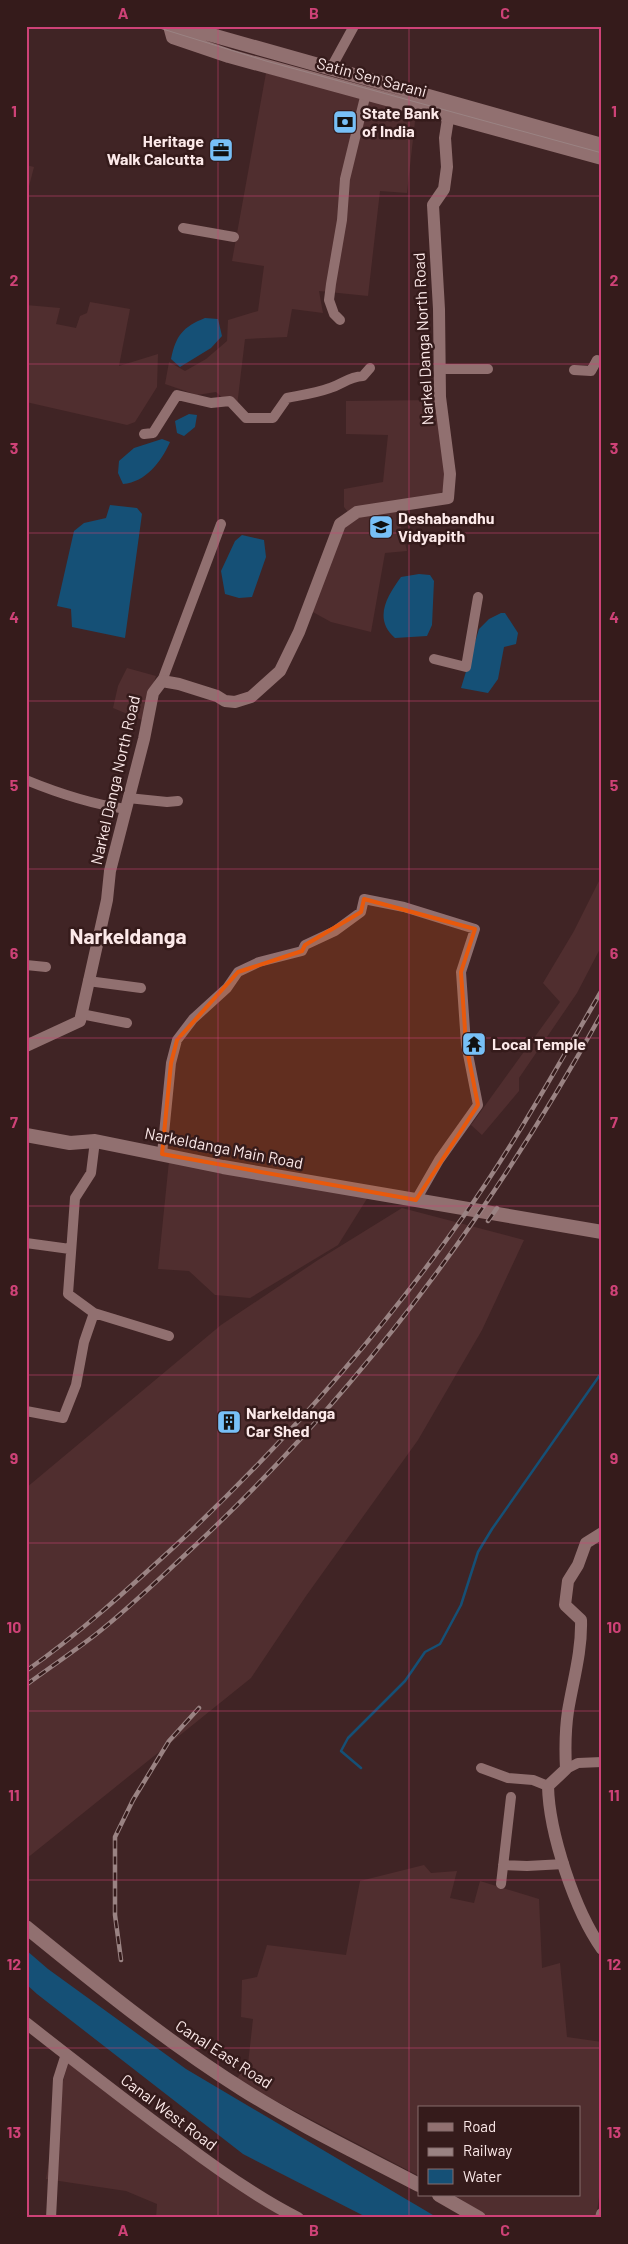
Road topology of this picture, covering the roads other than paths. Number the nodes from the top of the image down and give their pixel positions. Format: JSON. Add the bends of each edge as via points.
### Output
{"nodes":[{"id":1,"x":170,"y":26,"type":"edge"},
{"id":2,"x":354,"y":26,"type":"edge"},
{"id":3,"x":186,"y":27,"type":"edge"},
{"id":4,"x":190,"y":43,"type":"junction"},
{"id":5,"x":331,"y":68,"type":"junction"},
{"id":6,"x":366,"y":93,"type":"junction"},
{"id":7,"x":449,"y":109,"type":"junction"},
{"id":8,"x":602,"y":145,"type":"edge"},
{"id":9,"x":602,"y":158,"type":"edge"},
{"id":10,"x":182,"y":228,"type":"dead end"},
{"id":11,"x":234,"y":237,"type":"dead end"},
{"id":12,"x":340,"y":320,"type":"dead end"},
{"id":13,"x":597,"y":360,"type":"dead end"},
{"id":14,"x":370,"y":368,"type":"dead end"},
{"id":15,"x":440,"y":369,"type":"junction"},
{"id":16,"x":488,"y":369,"type":"dead end"},
{"id":17,"x":574,"y":370,"type":"dead end"},
{"id":18,"x":144,"y":434,"type":"dead end"},
{"id":19,"x":221,"y":524,"type":"dead end"},
{"id":20,"x":478,"y":597,"type":"dead end"},
{"id":21,"x":434,"y":659,"type":"dead end"},
{"id":22,"x":162,"y":681,"type":"junction"},
{"id":23,"x":26,"y":780,"type":"edge"},
{"id":24,"x":178,"y":801,"type":"dead end"},
{"id":25,"x":127,"y":804,"type":"junction"},
{"id":26,"x":26,"y":965,"type":"edge"},
{"id":27,"x":46,"y":967,"type":"dead end"},
{"id":28,"x":88,"y":981,"type":"junction"},
{"id":29,"x":141,"y":988,"type":"dead end"},
{"id":30,"x":81,"y":1014,"type":"junction"},
{"id":31,"x":126,"y":1023,"type":"dead end"},
{"id":32,"x":26,"y":1046,"type":"edge"},
{"id":33,"x":26,"y":1135,"type":"edge"},
{"id":34,"x":95,"y":1141,"type":"junction"},
{"id":35,"x":162,"y":1154,"type":"junction"},
{"id":36,"x":416,"y":1200,"type":"junction"},
{"id":37,"x":602,"y":1232,"type":"edge"},
{"id":38,"x":26,"y":1243,"type":"edge"},
{"id":39,"x":70,"y":1249,"type":"junction"},
{"id":40,"x":94,"y":1314,"type":"junction"},
{"id":41,"x":169,"y":1336,"type":"dead end"},
{"id":42,"x":26,"y":1411,"type":"edge"},
{"id":43,"x":602,"y":1533,"type":"edge"},
{"id":44,"x":602,"y":1762,"type":"edge"},
{"id":45,"x":481,"y":1768,"type":"dead end"},
{"id":46,"x":566,"y":1769,"type":"junction"},
{"id":47,"x":548,"y":1786,"type":"junction"},
{"id":48,"x":511,"y":1797,"type":"dead end"},
{"id":49,"x":564,"y":1864,"type":"junction"},
{"id":50,"x":503,"y":1865,"type":"junction"},
{"id":51,"x":501,"y":1884,"type":"dead end"},
{"id":52,"x":26,"y":1927,"type":"edge"},
{"id":53,"x":602,"y":1949,"type":"edge"},
{"id":54,"x":26,"y":2023,"type":"edge"},
{"id":55,"x":66,"y":2054,"type":"junction"},
{"id":56,"x":418,"y":2184,"type":"edge"},
{"id":57,"x":442,"y":2196,"type":"edge"},
{"id":58,"x":602,"y":2214,"type":"edge"},
{"id":59,"x":51,"y":2218,"type":"edge"},
{"id":60,"x":298,"y":2218,"type":"edge"},
{"id":61,"x":479,"y":2218,"type":"edge"},
{"id":62,"x":601,"y":2218,"type":"edge"}],
"edges":[{"from":1,"to":4,"type":"main road","name":"Satin Sen Sarani","via":[[173,37]]},
{"from":2,"to":5,"type":"street"},
{"from":3,"to":4,"type":"street"},
{"from":3,"to":5,"type":"main road","name":"Satin Sen Sarani"},
{"from":4,"to":6,"type":"main road","name":"Satin Sen Sarani"},
{"from":5,"to":7,"type":"main road","name":"Satin Sen Sarani"},
{"from":6,"to":7,"type":"main road","name":"Satin Sen Sarani"},
{"from":6,"to":12,"type":"street","via":[[345,178],[342,220],[330,284],[329,300]]},
{"from":7,"to":8,"type":"main road","name":"Satin Sen Sarani"},
{"from":7,"to":9,"type":"main road","name":"Satin Sen Sarani"},
{"from":7,"to":15,"type":"street","name":"Narkel Danga North Road","via":[[444,189],[433,205]]},
{"from":10,"to":11,"type":"street"},
{"from":13,"to":17,"type":"street","via":[[592,371]]},
{"from":14,"to":18,"type":"street","via":[[363,376],[350,377],[317,393],[287,398],[273,418],[246,418],[230,402],[212,403],[177,395],[153,433]]},
{"from":15,"to":16,"type":"street"},
{"from":15,"to":22,"type":"street","name":"Narkel Danga North Road","via":[[440,397],[450,474],[448,498],[357,512],[340,524],[299,632],[280,670],[252,697],[225,701],[213,694]]},
{"from":19,"to":22,"type":"street"},
{"from":20,"to":21,"type":"street","via":[[466,667]]},
{"from":22,"to":25,"type":"street","name":"Narkel Danga North Road","via":[[153,692]]},
{"from":23,"to":25,"type":"street","via":[[85,802]]},
{"from":24,"to":25,"type":"street"},
{"from":25,"to":28,"type":"street","name":"Narkel Danga North Road"},
{"from":26,"to":27,"type":"street"},
{"from":28,"to":29,"type":"street"},
{"from":28,"to":30,"type":"street","name":"Narkel Danga North Road"},
{"from":30,"to":31,"type":"street"},
{"from":30,"to":32,"type":"street","via":[[80,1021]]},
{"from":33,"to":34,"type":"main road","name":"Narkeldanga Main Road","via":[[70,1142]]},
{"from":34,"to":35,"type":"main road","name":"Narkeldanga Main Road"},
{"from":34,"to":39,"type":"street","via":[[91,1172],[75,1198]]},
{"from":35,"to":36,"type":"main road","name":"Narkeldanga Main Road"},
{"from":35,"to":36,"type":"street","via":[[171,1063],[177,1040],[193,1019],[227,988],[238,972],[260,962],[302,951],[305,944],[335,931],[360,912],[364,899],[404,907],[475,929],[461,972],[466,1044],[478,1105],[439,1160]]},
{"from":36,"to":37,"type":"main road","name":"Narkeldanga Main Road"},
{"from":38,"to":39,"type":"street"},
{"from":39,"to":40,"type":"street","via":[[68,1294]]},
{"from":40,"to":41,"type":"street"},
{"from":40,"to":42,"type":"street","via":[[84,1342],[76,1385],[62,1418]]},
{"from":43,"to":46,"type":"street","via":[[586,1542],[578,1565],[568,1580],[565,1605],[580,1620],[582,1638],[568,1711]]},
{"from":44,"to":46,"type":"street","via":[[578,1763]]},
{"from":45,"to":47,"type":"street","via":[[508,1778],[533,1780]]},
{"from":46,"to":47,"type":"street"},
{"from":47,"to":49,"type":"street","via":[[557,1844]]},
{"from":48,"to":50,"type":"street"},
{"from":49,"to":50,"type":"street"},
{"from":49,"to":53,"type":"street","via":[[589,1931]]},
{"from":50,"to":51,"type":"street"},
{"from":52,"to":56,"type":"main road","name":"Canal East Road","via":[[141,2020],[242,2089]]},
{"from":54,"to":55,"type":"street","name":"Canal West Road"},
{"from":55,"to":59,"type":"street","via":[[58,2079]]},
{"from":55,"to":60,"type":"street","name":"Canal West Road","via":[[209,2162]]},
{"from":57,"to":61,"type":"main road"},
{"from":58,"to":62,"type":"street"}]}
